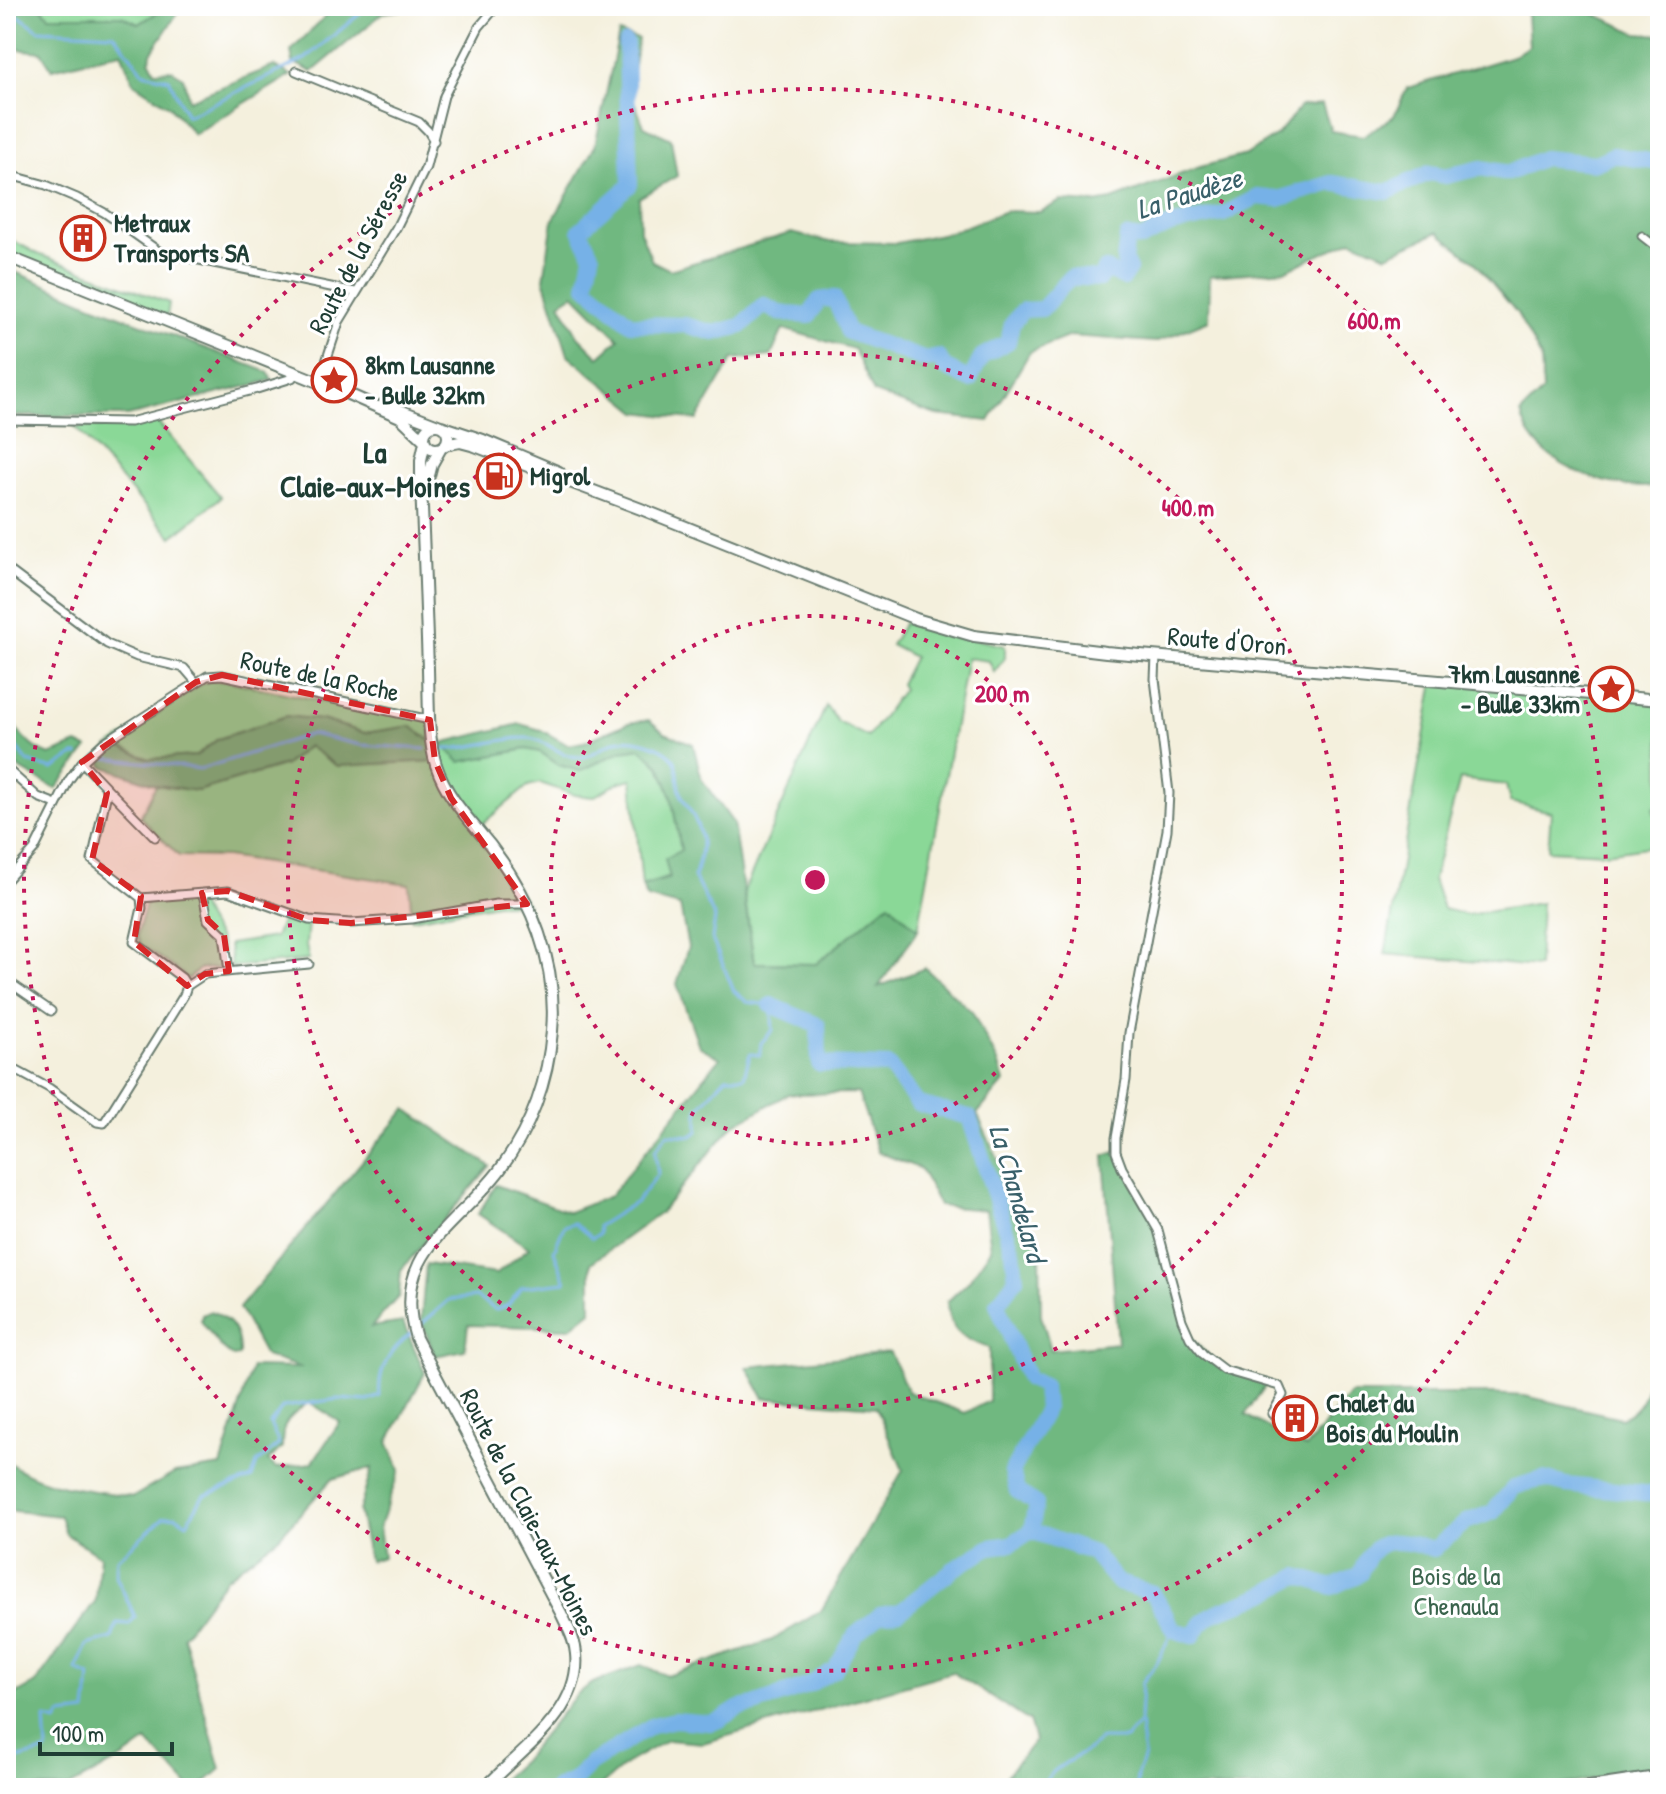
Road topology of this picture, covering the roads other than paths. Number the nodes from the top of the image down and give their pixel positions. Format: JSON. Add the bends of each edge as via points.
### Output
{"nodes":[{"id":1,"x":493,"y":8,"type":"edge"},
{"id":2,"x":296,"y":71,"type":"dead end"},
{"id":3,"x":434,"y":141,"type":"junction"},
{"id":4,"x":6,"y":174,"type":"edge"},
{"id":5,"x":1642,"y":236,"type":"dead end"},
{"id":6,"x":1660,"y":250,"type":"edge"},
{"id":7,"x":6,"y":256,"type":"edge"},
{"id":8,"x":355,"y":292,"type":"junction"},
{"id":9,"x":296,"y":373,"type":"junction"},
{"id":10,"x":319,"y":383,"type":"junction"},
{"id":11,"x":348,"y":394,"type":"junction"},
{"id":12,"x":6,"y":420,"type":"edge"},
{"id":13,"x":440,"y":426,"type":"junction"},
{"id":14,"x":425,"y":441,"type":"junction"},
{"id":15,"x":443,"y":446,"type":"junction"},
{"id":16,"x":422,"y":509,"type":"junction"},
{"id":17,"x":641,"y":509,"type":"junction"},
{"id":18,"x":6,"y":568,"type":"edge"},
{"id":19,"x":1156,"y":656,"type":"junction"},
{"id":20,"x":196,"y":682,"type":"junction"},
{"id":21,"x":1660,"y":700,"type":"edge"},
{"id":22,"x":430,"y":720,"type":"junction"},
{"id":23,"x":82,"y":762,"type":"junction"},
{"id":24,"x":6,"y":768,"type":"edge"},
{"id":25,"x":105,"y":786,"type":"junction"},
{"id":26,"x":56,"y":804,"type":"junction"},
{"id":27,"x":155,"y":837,"type":"dead end"},
{"id":28,"x":8,"y":877,"type":"edge"},
{"id":29,"x":203,"y":893,"type":"junction"},
{"id":30,"x":141,"y":898,"type":"junction"},
{"id":31,"x":527,"y":904,"type":"junction"},
{"id":32,"x":309,"y":964,"type":"dead end"},
{"id":33,"x":229,"y":971,"type":"junction"},
{"id":34,"x":6,"y":980,"type":"edge"},
{"id":35,"x":187,"y":986,"type":"junction"},
{"id":36,"x":51,"y":1011,"type":"dead end"},
{"id":37,"x":6,"y":1065,"type":"edge"},
{"id":38,"x":1272,"y":1414,"type":"dead end"},
{"id":39,"x":1660,"y":1775,"type":"edge"},
{"id":40,"x":485,"y":1788,"type":"edge"},
{"id":41,"x":1572,"y":1788,"type":"edge"}],
"edges":[{"from":1,"to":3,"type":"street","name":"Route de la Séresse","via":[[444,96]]},
{"from":2,"to":3,"type":"street","via":[[419,122]]},
{"from":3,"to":8,"type":"street","name":"Route de la Séresse","via":[[396,228]]},
{"from":4,"to":8,"type":"street","via":[[77,198],[160,252]]},
{"from":5,"to":6,"type":"street"},
{"from":7,"to":9,"type":"main road"},
{"from":8,"to":10,"type":"street","name":"Route de la Séresse","via":[[330,343]]},
{"from":9,"to":10,"type":"main road"},
{"from":9,"to":12,"type":"street","via":[[257,389],[130,422]]},
{"from":10,"to":11,"type":"main road"},
{"from":11,"to":13,"type":"main road"},
{"from":11,"to":14,"type":"main road","via":[[400,417]]},
{"from":13,"to":14,"type":"main road","via":[[427,429]]},
{"from":13,"to":15,"type":"main road","via":[[448,434]]},
{"from":13,"to":17,"type":"main road"},
{"from":14,"to":15,"type":"main road","via":[[432,448]]},
{"from":14,"to":16,"type":"main road"},
{"from":15,"to":16,"type":"main road","via":[[429,475]]},
{"from":15,"to":17,"type":"main road","via":[[475,446]]},
{"from":16,"to":22,"type":"main road"},
{"from":17,"to":19,"type":"main road","name":"Route d'Oron","via":[[916,619],[974,636]]},
{"from":18,"to":20,"type":"street","via":[[107,644],[184,668]]},
{"from":19,"to":21,"type":"main road","name":"Route d'Oron"},
{"from":19,"to":38,"type":"street","via":[[1169,793],[1167,830],[1129,1033],[1116,1152],[1158,1230],[1190,1338],[1224,1370],[1279,1386],[1283,1395]]},
{"from":20,"to":22,"type":"street","name":"Route de la Roche","via":[[222,675]]},
{"from":20,"to":23,"type":"street","name":"Route de la Roche"},
{"from":22,"to":31,"type":"main road","via":[[435,761],[446,788],[509,871]]},
{"from":23,"to":25,"type":"street"},
{"from":23,"to":26,"type":"street","name":"Route de la Roche"},
{"from":24,"to":26,"type":"street","via":[[38,797]]},
{"from":25,"to":27,"type":"street"},
{"from":25,"to":30,"type":"street","via":[[108,799],[92,860]]},
{"from":26,"to":28,"type":"street","name":"Route de la Roche","via":[[34,850]]},
{"from":29,"to":30,"type":"street"},
{"from":29,"to":31,"type":"street","via":[[228,891],[309,920],[351,923]]},
{"from":29,"to":33,"type":"street","via":[[208,920],[224,935]]},
{"from":30,"to":35,"type":"street","via":[[134,942]]},
{"from":31,"to":40,"type":"main road","name":"Route de la Claie-aux-Moines","via":[[552,988],[548,1067],[523,1135],[499,1171],[420,1261],[409,1298],[416,1338],[576,1651],[577,1671],[562,1709]]},
{"from":32,"to":33,"type":"street"},
{"from":33,"to":35,"type":"street","via":[[205,974]]},
{"from":34,"to":36,"type":"street"},
{"from":35,"to":37,"type":"street","via":[[104,1123]]},
{"from":39,"to":41,"type":"street"}]}
